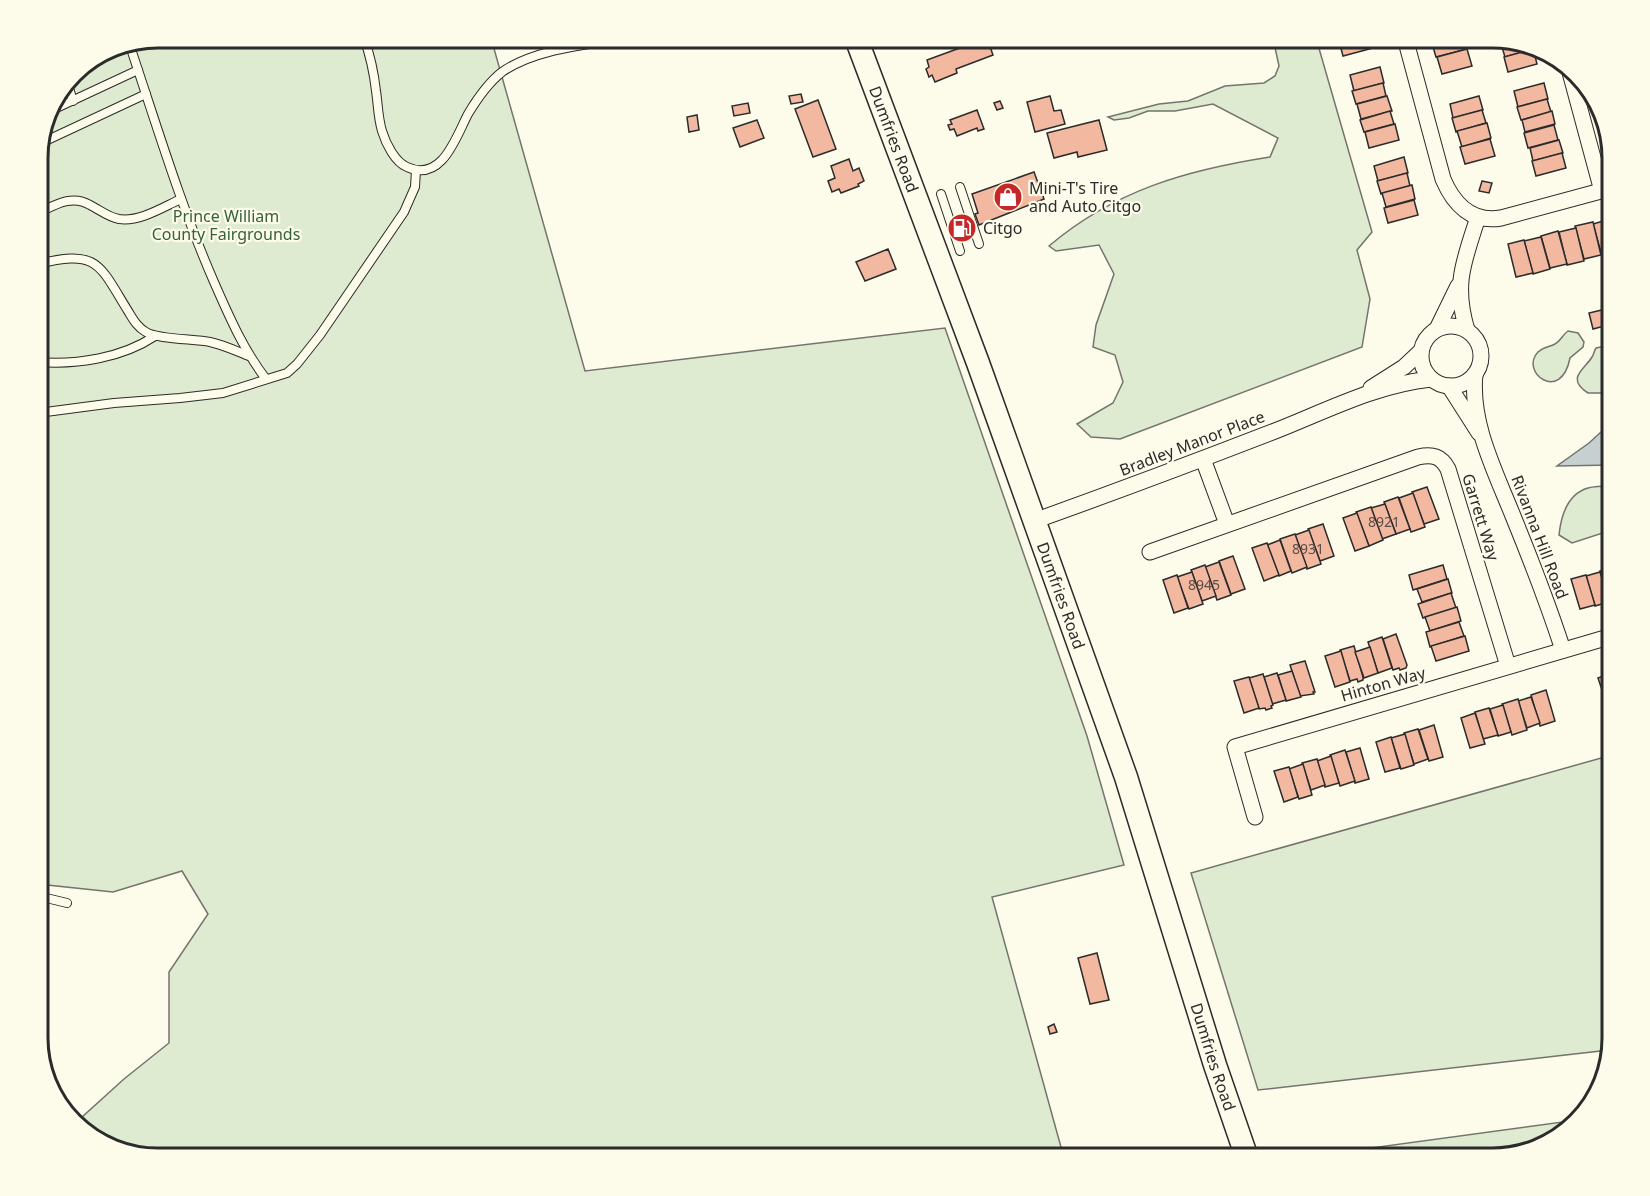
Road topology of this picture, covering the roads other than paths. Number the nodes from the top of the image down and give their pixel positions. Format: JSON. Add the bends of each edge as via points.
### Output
{"nodes":[{"id":1,"x":367,"y":48,"type":"edge"},
{"id":2,"x":573,"y":48,"type":"edge"},
{"id":3,"x":860,"y":48,"type":"edge"},
{"id":4,"x":1408,"y":48,"type":"edge"},
{"id":5,"x":132,"y":51,"type":"edge"},
{"id":6,"x":138,"y":70,"type":"junction"},
{"id":7,"x":1574,"y":84,"type":"edge"},
{"id":8,"x":70,"y":92,"type":"edge"},
{"id":9,"x":146,"y":94,"type":"junction"},
{"id":10,"x":73,"y":101,"type":"junction"},
{"id":11,"x":61,"y":106,"type":"edge"},
{"id":12,"x":50,"y":139,"type":"edge"},
{"id":13,"x":416,"y":170,"type":"junction"},
{"id":14,"x":1602,"y":174,"type":"edge"},
{"id":15,"x":960,"y":187,"type":"dead end"},
{"id":16,"x":1602,"y":191,"type":"edge"},
{"id":17,"x":941,"y":194,"type":"dead end"},
{"id":18,"x":181,"y":199,"type":"junction"},
{"id":19,"x":48,"y":208,"type":"edge"},
{"id":20,"x":1478,"y":217,"type":"junction"},
{"id":21,"x":979,"y":244,"type":"dead end"},
{"id":22,"x":960,"y":251,"type":"dead end"},
{"id":23,"x":48,"y":262,"type":"edge"},
{"id":24,"x":1460,"y":283,"type":"junction"},
{"id":25,"x":1437,"y":329,"type":"junction"},
{"id":26,"x":1467,"y":330,"type":"junction"},
{"id":27,"x":155,"y":336,"type":"junction"},
{"id":28,"x":1420,"y":352,"type":"junction"},
{"id":29,"x":249,"y":356,"type":"junction"},
{"id":30,"x":48,"y":363,"type":"edge"},
{"id":31,"x":1475,"y":374,"type":"junction"},
{"id":32,"x":266,"y":379,"type":"junction"},
{"id":33,"x":1431,"y":379,"type":"junction"},
{"id":34,"x":1449,"y":386,"type":"junction"},
{"id":35,"x":1361,"y":395,"type":"junction"},
{"id":36,"x":48,"y":412,"type":"edge"},
{"id":37,"x":1482,"y":438,"type":"junction"},
{"id":38,"x":1203,"y":459,"type":"junction"},
{"id":39,"x":1034,"y":521,"type":"junction"},
{"id":40,"x":1227,"y":524,"type":"junction"},
{"id":41,"x":1150,"y":552,"type":"dead end"},
{"id":42,"x":1602,"y":639,"type":"edge"},
{"id":43,"x":1563,"y":650,"type":"junction"},
{"id":44,"x":1508,"y":666,"type":"junction"},
{"id":45,"x":1255,"y":817,"type":"dead end"},
{"id":46,"x":48,"y":898,"type":"edge"},
{"id":47,"x":67,"y":903,"type":"dead end"},
{"id":48,"x":1244,"y":1148,"type":"edge"}],
"edges":[{"from":1,"to":13,"type":"lane","via":[[382,133],[399,162]]},
{"from":2,"to":13,"type":"lane","via":[[539,54],[503,71],[478,99],[442,162],[433,168]]},
{"from":3,"to":39,"type":"main road","name":"Dumfries Road"},
{"from":4,"to":20,"type":"street","via":[[1447,189],[1461,207]]},
{"from":5,"to":6,"type":"lane"},
{"from":6,"to":9,"type":"lane"},
{"from":6,"to":10,"type":"lane"},
{"from":7,"to":14,"type":"street"},
{"from":8,"to":10,"type":"lane"},
{"from":9,"to":12,"type":"lane"},
{"from":9,"to":18,"type":"lane"},
{"from":10,"to":11,"type":"lane"},
{"from":13,"to":32,"type":"lane","via":[[415,187],[404,212],[320,335],[287,373]]},
{"from":15,"to":21,"type":"lane"},
{"from":16,"to":20,"type":"street","via":[[1501,218]]},
{"from":17,"to":22,"type":"lane"},
{"from":18,"to":19,"type":"lane","via":[[133,219],[104,214],[82,201],[62,201]]},
{"from":18,"to":29,"type":"lane","via":[[200,251]]},
{"from":20,"to":24,"type":"street"},
{"from":23,"to":27,"type":"lane","via":[[89,261],[100,268],[136,324]]},
{"from":24,"to":25,"type":"street"},
{"from":24,"to":26,"type":"street"},
{"from":25,"to":26,"type":"street","via":[[1452,326]]},
{"from":25,"to":28,"type":"street","via":[[1429,334]]},
{"from":26,"to":31,"type":"street","via":[[1479,345],[1481,355]]},
{"from":27,"to":29,"type":"lane","via":[[210,342]]},
{"from":27,"to":30,"type":"lane","via":[[126,352]]},
{"from":28,"to":33,"type":"street"},
{"from":28,"to":35,"type":"street","name":"Bradley Manor Place"},
{"from":29,"to":32,"type":"lane"},
{"from":31,"to":34,"type":"street","via":[[1468,381]]},
{"from":31,"to":37,"type":"street","name":"Rivanna Hill Road"},
{"from":32,"to":36,"type":"lane","via":[[223,393]]},
{"from":33,"to":34,"type":"street"},
{"from":33,"to":35,"type":"street","name":"Bradley Manor Place"},
{"from":34,"to":37,"type":"street","name":"Rivanna Hill Road"},
{"from":35,"to":38,"type":"street","name":"Bradley Manor Place"},
{"from":37,"to":43,"type":"street","name":"Rivanna Hill Road"},
{"from":38,"to":39,"type":"street","name":"Bradley Manor Place"},
{"from":38,"to":40,"type":"street"},
{"from":39,"to":48,"type":"main road","name":"Dumfries Road","via":[[1126,777]]},
{"from":40,"to":41,"type":"street","name":"Garrett Way"},
{"from":40,"to":44,"type":"street","name":"Garrett Way","via":[[1418,457],[1436,456],[1448,469]]},
{"from":42,"to":43,"type":"street","name":"Hinton Way"},
{"from":43,"to":44,"type":"street","name":"Hinton Way"},
{"from":44,"to":45,"type":"street","name":"Hinton Way","via":[[1234,747]]},
{"from":46,"to":47,"type":"lane"}]}
